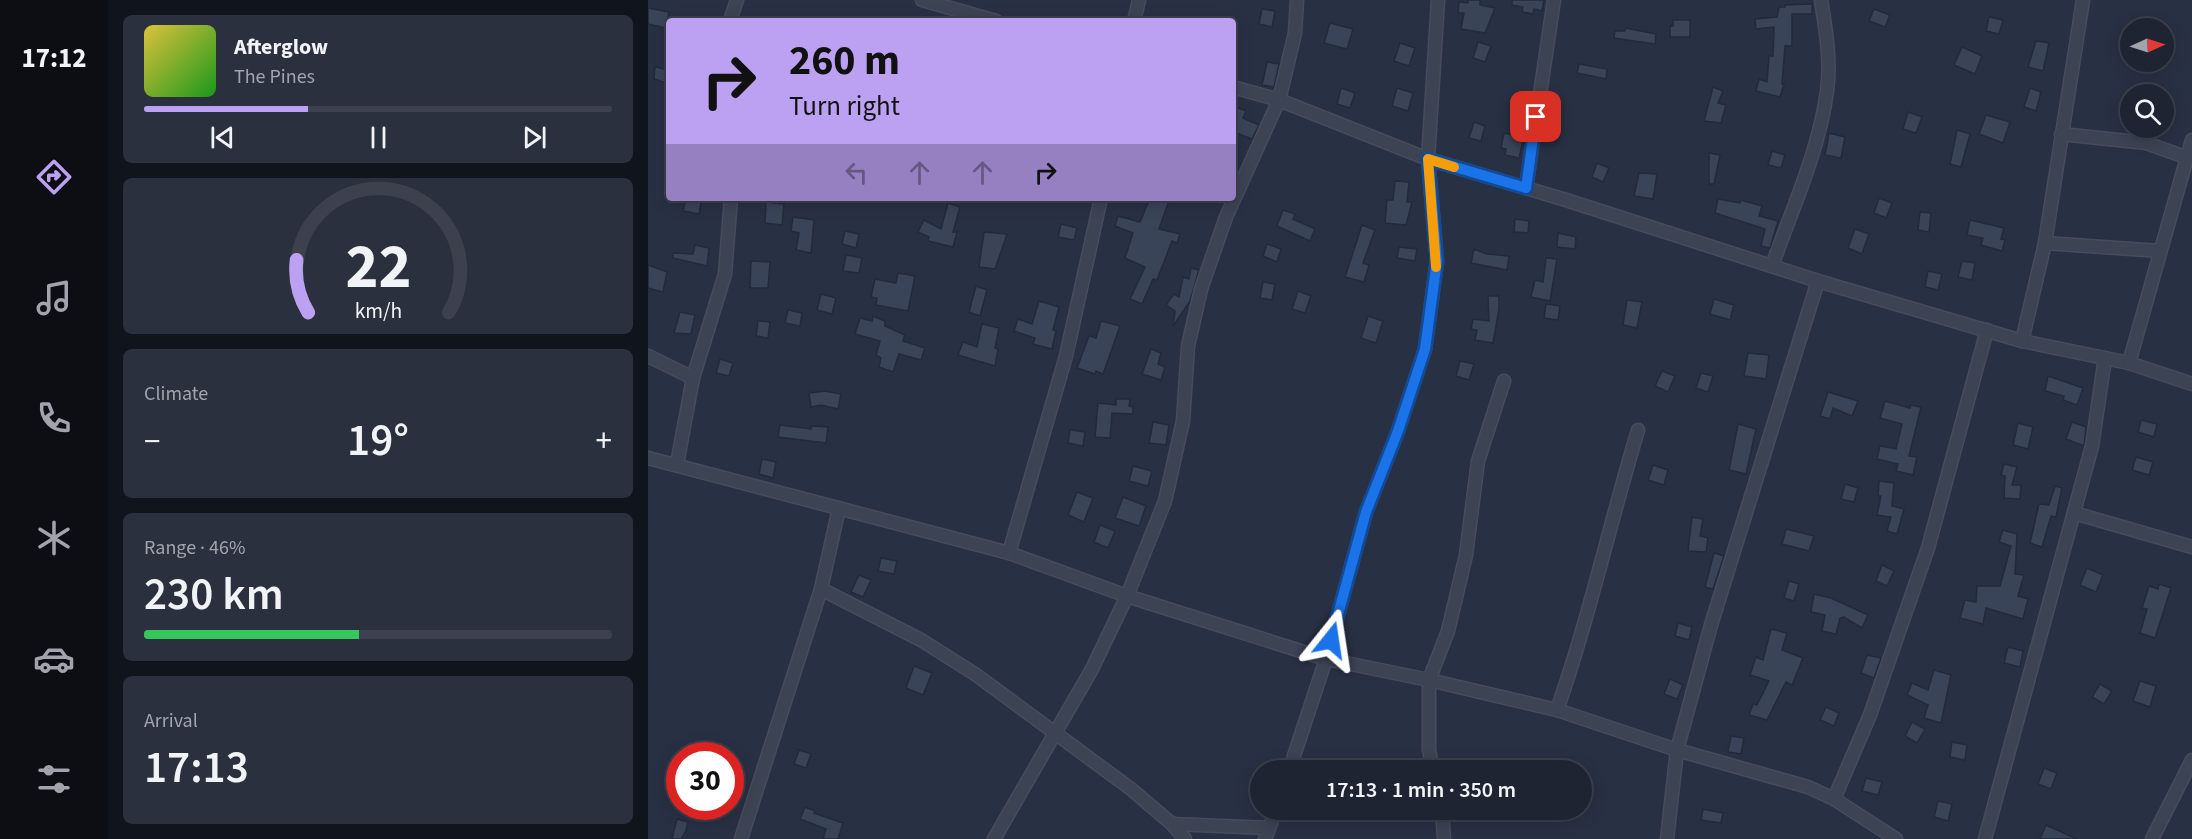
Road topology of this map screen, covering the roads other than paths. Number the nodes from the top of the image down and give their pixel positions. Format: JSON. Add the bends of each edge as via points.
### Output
{"nodes":[{"id":1,"x":737,"y":0,"type":"edge"},
{"id":2,"x":922,"y":0,"type":"edge"},
{"id":3,"x":1139,"y":0,"type":"edge"},
{"id":4,"x":1297,"y":0,"type":"edge"},
{"id":5,"x":1438,"y":0,"type":"edge"},
{"id":6,"x":1554,"y":0,"type":"edge"},
{"id":7,"x":1821,"y":0,"type":"edge"},
{"id":8,"x":2083,"y":0,"type":"edge"},
{"id":9,"x":730,"y":18,"type":"edge"},
{"id":10,"x":985,"y":18,"type":"edge"},
{"id":11,"x":1135,"y":18,"type":"edge"},
{"id":12,"x":1236,"y":88,"type":"edge"},
{"id":13,"x":1279,"y":100,"type":"junction"},
{"id":14,"x":2061,"y":134,"type":"junction"},
{"id":15,"x":2192,"y":140,"type":"edge"},
{"id":16,"x":2188,"y":158,"type":"junction"},
{"id":17,"x":1428,"y":159,"type":"junction"},
{"id":18,"x":1526,"y":188,"type":"junction"},
{"id":19,"x":1236,"y":195,"type":"edge"},
{"id":20,"x":731,"y":201,"type":"edge"},
{"id":21,"x":1100,"y":201,"type":"edge"},
{"id":22,"x":1233,"y":201,"type":"edge"},
{"id":23,"x":2045,"y":243,"type":"junction"},
{"id":24,"x":2160,"y":251,"type":"junction"},
{"id":25,"x":1772,"y":266,"type":"junction"},
{"id":26,"x":1818,"y":281,"type":"junction"},
{"id":27,"x":1987,"y":330,"type":"junction"},
{"id":28,"x":2022,"y":341,"type":"junction"},
{"id":29,"x":648,"y":356,"type":"edge"},
{"id":30,"x":2105,"y":357,"type":"junction"},
{"id":31,"x":2129,"y":363,"type":"junction"},
{"id":32,"x":693,"y":378,"type":"junction"},
{"id":33,"x":1504,"y":381,"type":"dead end"},
{"id":34,"x":2192,"y":384,"type":"edge"},
{"id":35,"x":1638,"y":430,"type":"dead end"},
{"id":36,"x":648,"y":458,"type":"edge"},
{"id":37,"x":677,"y":464,"type":"junction"},
{"id":38,"x":839,"y":508,"type":"junction"},
{"id":39,"x":2074,"y":513,"type":"junction"},
{"id":40,"x":2192,"y":548,"type":"edge"},
{"id":41,"x":1009,"y":553,"type":"junction"},
{"id":42,"x":821,"y":589,"type":"junction"},
{"id":43,"x":1127,"y":596,"type":"junction"},
{"id":44,"x":1326,"y":659,"type":"junction"},
{"id":45,"x":1429,"y":680,"type":"junction"},
{"id":46,"x":1557,"y":710,"type":"junction"},
{"id":47,"x":1056,"y":733,"type":"junction"},
{"id":48,"x":1677,"y":750,"type":"junction"},
{"id":49,"x":1293,"y":760,"type":"edge"},
{"id":50,"x":1432,"y":760,"type":"edge"},
{"id":51,"x":2192,"y":760,"type":"edge"},
{"id":52,"x":1834,"y":799,"type":"junction"},
{"id":53,"x":1443,"y":820,"type":"edge"},
{"id":54,"x":1172,"y":824,"type":"junction"},
{"id":55,"x":1267,"y":834,"type":"edge"},
{"id":56,"x":741,"y":839,"type":"edge"},
{"id":57,"x":994,"y":839,"type":"edge"},
{"id":58,"x":1185,"y":839,"type":"edge"},
{"id":59,"x":1444,"y":839,"type":"edge"},
{"id":60,"x":1667,"y":839,"type":"edge"},
{"id":61,"x":1896,"y":839,"type":"edge"},
{"id":62,"x":1985,"y":839,"type":"edge"},
{"id":63,"x":2152,"y":839,"type":"edge"}],
"edges":[{"from":1,"to":9,"type":"street"},
{"from":2,"to":10,"type":"street"},
{"from":3,"to":11,"type":"street"},
{"from":4,"to":13,"type":"street","via":[[1295,33]]},
{"from":5,"to":17,"type":"street"},
{"from":6,"to":18,"type":"street"},
{"from":7,"to":25,"type":"street","via":[[1828,39],[1827,89],[1821,124]]},
{"from":8,"to":14,"type":"street"},
{"from":12,"to":13,"type":"street"},
{"from":13,"to":17,"type":"street"},
{"from":13,"to":19,"type":"street"},
{"from":14,"to":16,"type":"street","via":[[2146,143]]},
{"from":14,"to":23,"type":"street"},
{"from":15,"to":16,"type":"street"},
{"from":16,"to":24,"type":"street"},
{"from":17,"to":18,"type":"street"},
{"from":17,"to":44,"type":"street","via":[[1437,261],[1425,349],[1366,512]]},
{"from":18,"to":25,"type":"street"},
{"from":20,"to":32,"type":"street","via":[[725,274]]},
{"from":21,"to":41,"type":"street","via":[[1066,357]]},
{"from":22,"to":43,"type":"street","via":[[1201,289],[1188,346],[1183,421],[1165,501]]},
{"from":23,"to":24,"type":"street"},
{"from":23,"to":28,"type":"street"},
{"from":24,"to":31,"type":"street"},
{"from":25,"to":26,"type":"street"},
{"from":26,"to":27,"type":"street"},
{"from":26,"to":48,"type":"street","via":[[1714,613]]},
{"from":27,"to":28,"type":"street"},
{"from":27,"to":52,"type":"street","via":[[1928,548],[1870,716]]},
{"from":28,"to":30,"type":"street"},
{"from":29,"to":32,"type":"street"},
{"from":30,"to":31,"type":"street"},
{"from":30,"to":39,"type":"street","via":[[2092,446]]},
{"from":31,"to":34,"type":"street"},
{"from":32,"to":37,"type":"street"},
{"from":33,"to":45,"type":"street","via":[[1478,461],[1466,555],[1448,631]]},
{"from":35,"to":46,"type":"street","via":[[1581,640]]},
{"from":36,"to":37,"type":"street"},
{"from":37,"to":38,"type":"street"},
{"from":38,"to":41,"type":"street"},
{"from":38,"to":42,"type":"street"},
{"from":39,"to":40,"type":"street"},
{"from":39,"to":62,"type":"street"},
{"from":41,"to":43,"type":"street"},
{"from":42,"to":47,"type":"street","via":[[921,640]]},
{"from":42,"to":56,"type":"street"},
{"from":43,"to":44,"type":"street"},
{"from":43,"to":47,"type":"street"},
{"from":44,"to":45,"type":"street"},
{"from":44,"to":49,"type":"street"},
{"from":45,"to":46,"type":"street"},
{"from":45,"to":50,"type":"street"},
{"from":46,"to":48,"type":"street"},
{"from":47,"to":54,"type":"street"},
{"from":47,"to":57,"type":"street"},
{"from":48,"to":52,"type":"street","via":[[1808,787]]},
{"from":48,"to":60,"type":"street"},
{"from":51,"to":63,"type":"street"},
{"from":52,"to":61,"type":"street"},
{"from":53,"to":59,"type":"street"},
{"from":54,"to":55,"type":"street"},
{"from":54,"to":58,"type":"street"}]}
